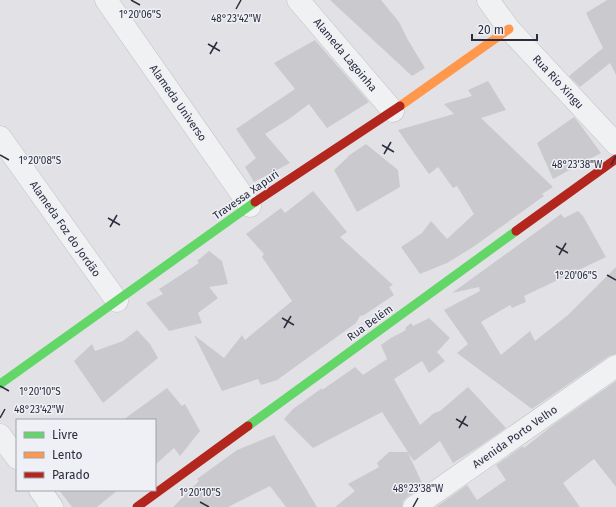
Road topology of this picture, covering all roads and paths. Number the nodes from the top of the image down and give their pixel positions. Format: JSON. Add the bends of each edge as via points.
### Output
{"nodes":[{"id":1,"x":106,"y":0,"type":"edge"},
{"id":2,"x":298,"y":0,"type":"edge"},
{"id":3,"x":488,"y":0,"type":"edge"},
{"id":4,"x":509,"y":29,"type":"junction"},
{"id":5,"x":393,"y":111,"type":"junction"},
{"id":6,"x":0,"y":137,"type":"edge"},
{"id":7,"x":616,"y":144,"type":"edge"},
{"id":8,"x":616,"y":159,"type":"edge"},
{"id":9,"x":250,"y":206,"type":"junction"},
{"id":10,"x":116,"y":302,"type":"junction"},
{"id":11,"x":616,"y":366,"type":"edge"},
{"id":12,"x":0,"y":384,"type":"edge"},
{"id":13,"x":0,"y":435,"type":"edge"},
{"id":14,"x":16,"y":457,"type":"edge"},
{"id":15,"x":41,"y":491,"type":"edge"},
{"id":16,"x":52,"y":507,"type":"edge"},
{"id":17,"x":138,"y":507,"type":"edge"},
{"id":18,"x":414,"y":507,"type":"edge"}],
"edges":[{"from":1,"to":9,"type":"street","name":"Alameda Universo"},
{"from":2,"to":5,"type":"street","name":"Alameda Lagoinha"},
{"from":3,"to":4,"type":"street","name":"Rua Rio Xingu"},
{"from":4,"to":5,"type":"street","name":"Travessa Xapuri"},
{"from":4,"to":7,"type":"street","name":"Rua Rio Xingu"},
{"from":5,"to":9,"type":"street","name":"Travessa Xapuri"},
{"from":6,"to":10,"type":"street","name":"Alameda Foz do Jordão"},
{"from":8,"to":17,"type":"street","name":"Rua Belém"},
{"from":9,"to":10,"type":"street","name":"Travessa Xapuri"},
{"from":10,"to":12,"type":"street","name":"Travessa Xapuri"},
{"from":11,"to":18,"type":"street","name":"Avenida Porto Velho"},
{"from":13,"to":14,"type":"street"},
{"from":15,"to":16,"type":"street"}]}
